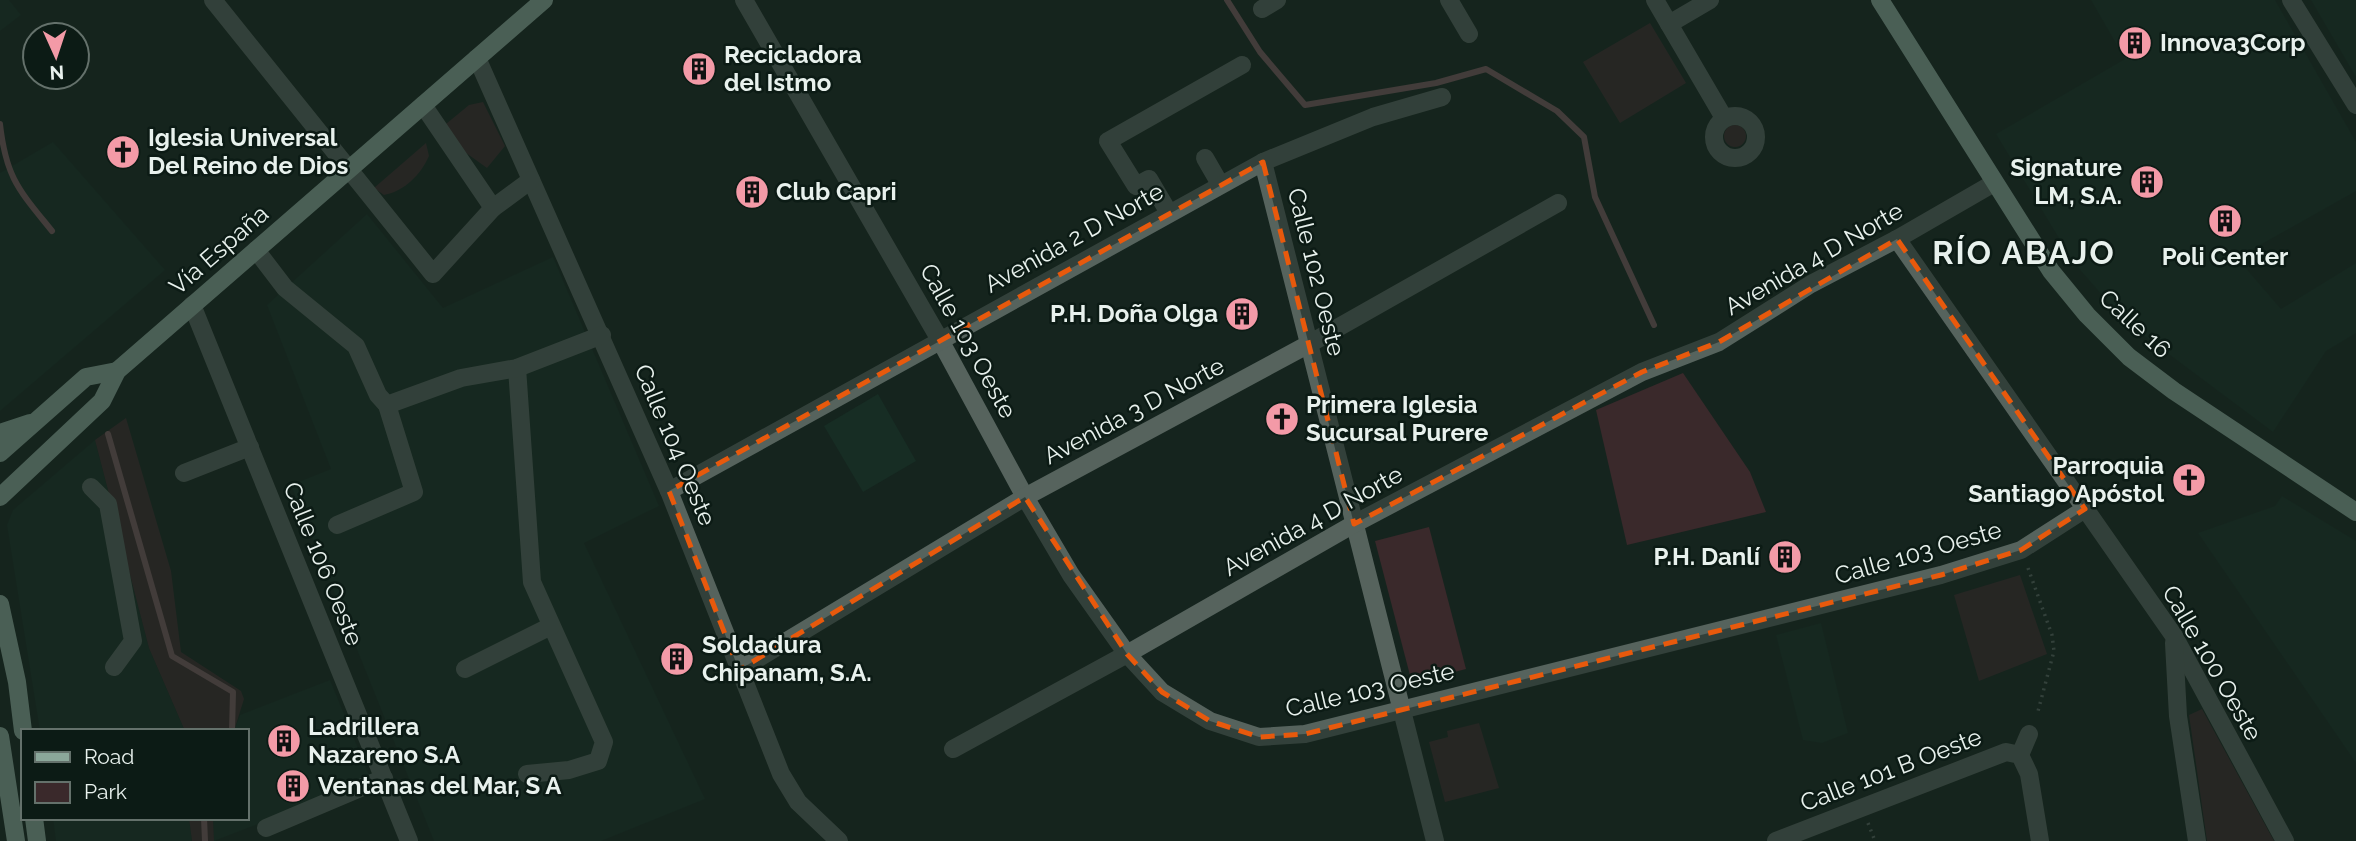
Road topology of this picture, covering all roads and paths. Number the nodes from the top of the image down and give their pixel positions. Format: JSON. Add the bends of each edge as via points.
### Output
{"nodes":[{"id":1,"x":213,"y":0,"type":"edge"},
{"id":2,"x":544,"y":0,"type":"edge"},
{"id":3,"x":744,"y":0,"type":"edge"},
{"id":4,"x":1448,"y":0,"type":"edge"},
{"id":5,"x":1655,"y":0,"type":"edge"},
{"id":6,"x":1710,"y":0,"type":"edge"},
{"id":7,"x":1880,"y":0,"type":"edge"},
{"id":8,"x":2291,"y":0,"type":"edge"},
{"id":9,"x":1669,"y":24,"type":"junction"},
{"id":10,"x":1469,"y":34,"type":"dead end"},
{"id":11,"x":477,"y":58,"type":"junction"},
{"id":12,"x":1242,"y":65,"type":"dead end"},
{"id":13,"x":1442,"y":97,"type":"dead end"},
{"id":14,"x":423,"y":105,"type":"junction"},
{"id":15,"x":2356,"y":105,"type":"edge"},
{"id":16,"x":1724,"y":118,"type":"dead end"},
{"id":17,"x":1205,"y":158,"type":"dead end"},
{"id":18,"x":1264,"y":162,"type":"junction"},
{"id":19,"x":349,"y":169,"type":"junction"},
{"id":20,"x":531,"y":180,"type":"junction"},
{"id":21,"x":1994,"y":183,"type":"junction"},
{"id":22,"x":1220,"y":184,"type":"junction"},
{"id":23,"x":1558,"y":203,"type":"dead end"},
{"id":24,"x":493,"y":208,"type":"junction"},
{"id":25,"x":1169,"y":213,"type":"junction"},
{"id":26,"x":1897,"y":239,"type":"junction"},
{"id":27,"x":256,"y":250,"type":"junction"},
{"id":28,"x":192,"y":305,"type":"junction"},
{"id":29,"x":602,"y":335,"type":"junction"},
{"id":30,"x":940,"y":340,"type":"junction"},
{"id":31,"x":1309,"y":344,"type":"junction"},
{"id":32,"x":517,"y":368,"type":"junction"},
{"id":33,"x":117,"y":371,"type":"junction"},
{"id":34,"x":387,"y":405,"type":"junction"},
{"id":35,"x":37,"y":421,"type":"junction"},
{"id":36,"x":0,"y":433,"type":"edge"},
{"id":37,"x":250,"y":447,"type":"junction"},
{"id":38,"x":0,"y":453,"type":"edge"},
{"id":39,"x":184,"y":473,"type":"dead end"},
{"id":40,"x":91,"y":487,"type":"dead end"},
{"id":41,"x":669,"y":491,"type":"junction"},
{"id":42,"x":0,"y":497,"type":"edge"},
{"id":43,"x":1025,"y":497,"type":"junction"},
{"id":44,"x":2085,"y":509,"type":"junction"},
{"id":45,"x":2356,"y":512,"type":"edge"},
{"id":46,"x":1354,"y":524,"type":"junction"},
{"id":47,"x":337,"y":525,"type":"dead end"},
{"id":48,"x":2021,"y":550,"type":"junction"},
{"id":49,"x":0,"y":604,"type":"edge"},
{"id":50,"x":551,"y":626,"type":"junction"},
{"id":51,"x":2174,"y":636,"type":"junction"},
{"id":52,"x":1127,"y":654,"type":"junction"},
{"id":53,"x":114,"y":667,"type":"dead end"},
{"id":54,"x":465,"y":669,"type":"dead end"},
{"id":55,"x":739,"y":670,"type":"junction"},
{"id":56,"x":1402,"y":709,"type":"junction"},
{"id":57,"x":2037,"y":715,"type":"dead end"},
{"id":58,"x":23,"y":729,"type":"edge"},
{"id":59,"x":2029,"y":734,"type":"dead end"},
{"id":60,"x":0,"y":736,"type":"edge"},
{"id":61,"x":953,"y":749,"type":"dead end"},
{"id":62,"x":2020,"y":755,"type":"junction"},
{"id":63,"x":527,"y":774,"type":"dead end"},
{"id":64,"x":384,"y":778,"type":"junction"},
{"id":65,"x":34,"y":820,"type":"edge"},
{"id":66,"x":266,"y":828,"type":"dead end"},
{"id":67,"x":16,"y":841,"type":"edge"},
{"id":68,"x":37,"y":841,"type":"edge"},
{"id":69,"x":409,"y":841,"type":"edge"},
{"id":70,"x":839,"y":841,"type":"edge"},
{"id":71,"x":1435,"y":841,"type":"edge"},
{"id":72,"x":1776,"y":841,"type":"edge"},
{"id":73,"x":2040,"y":841,"type":"edge"},
{"id":74,"x":2197,"y":841,"type":"edge"},
{"id":75,"x":2284,"y":841,"type":"edge"}],
"edges":[{"from":1,"to":19,"type":"street"},
{"from":2,"to":11,"type":"main road","name":"Vía España"},
{"from":3,"to":30,"type":"street","name":"Calle 103 Oeste"},
{"from":4,"to":10,"type":"street"},
{"from":5,"to":9,"type":"street"},
{"from":6,"to":9,"type":"street"},
{"from":7,"to":21,"type":"main road","name":"Calle 16"},
{"from":8,"to":15,"type":"street"},
{"from":9,"to":16,"type":"street"},
{"from":11,"to":14,"type":"main road","name":"Vía España"},
{"from":11,"to":20,"type":"street","name":"Calle 104 Oeste"},
{"from":12,"to":25,"type":"street","via":[[1108,141],[1136,186],[1149,179]]},
{"from":13,"to":18,"type":"street","name":"Avenida 2 D Norte","via":[[1373,117]]},
{"from":14,"to":19,"type":"main road","name":"Vía España"},
{"from":14,"to":24,"type":"street"},
{"from":17,"to":22,"type":"street"},
{"from":18,"to":22,"type":"street","name":"Avenida 2 D Norte"},
{"from":18,"to":31,"type":"street","name":"Calle 102 Oeste"},
{"from":19,"to":24,"type":"street","via":[[433,274]]},
{"from":19,"to":27,"type":"main road","name":"Vía España"},
{"from":20,"to":24,"type":"street"},
{"from":20,"to":29,"type":"street","name":"Calle 104 Oeste"},
{"from":21,"to":26,"type":"street","name":"Avenida 4 D Norte"},
{"from":21,"to":45,"type":"main road","name":"Calle 16","via":[[2051,271],[2129,357]]},
{"from":22,"to":25,"type":"street","name":"Avenida 2 D Norte"},
{"from":23,"to":31,"type":"street","name":"Avenida 3 D Norte"},
{"from":25,"to":30,"type":"street","name":"Avenida 2 D Norte"},
{"from":26,"to":44,"type":"street","name":"Calle 100 Oeste"},
{"from":26,"to":46,"type":"street","name":"Avenida 4 D Norte","via":[[1811,284],[1719,342],[1642,372]]},
{"from":27,"to":28,"type":"main road","name":"Vía España"},
{"from":27,"to":34,"type":"street","via":[[285,288],[356,346]]},
{"from":28,"to":33,"type":"main road","name":"Vía España"},
{"from":28,"to":37,"type":"street","name":"Calle 106 Oeste"},
{"from":29,"to":32,"type":"street"},
{"from":29,"to":41,"type":"street","name":"Calle 104 Oeste"},
{"from":30,"to":41,"type":"street","name":"Avenida 2 D Norte"},
{"from":30,"to":43,"type":"street","name":"Calle 103 Oeste"},
{"from":31,"to":43,"type":"street","name":"Avenida 3 D Norte"},
{"from":31,"to":46,"type":"street","name":"Calle 102 Oeste"},
{"from":32,"to":34,"type":"street","via":[[461,378]]},
{"from":32,"to":50,"type":"street","via":[[531,582]]},
{"from":33,"to":35,"type":"main road","name":"Vía España","via":[[86,377]]},
{"from":33,"to":42,"type":"main road","name":"Vía España","via":[[102,401]]},
{"from":34,"to":47,"type":"street","via":[[414,492]]},
{"from":35,"to":36,"type":"main road"},
{"from":35,"to":38,"type":"main road","name":"Vía España"},
{"from":37,"to":39,"type":"street"},
{"from":37,"to":64,"type":"street","name":"Calle 106 Oeste"},
{"from":40,"to":53,"type":"street","via":[[108,504],[132,641]]},
{"from":41,"to":55,"type":"street","name":"Calle 104 Oeste"},
{"from":43,"to":52,"type":"street","name":"Calle 103 Oeste","via":[[1071,575]]},
{"from":43,"to":55,"type":"street","name":"Avenida 3 D Norte"},
{"from":44,"to":48,"type":"street","name":"Calle 103 Oeste"},
{"from":44,"to":51,"type":"street","name":"Calle 100 Oeste"},
{"from":46,"to":52,"type":"street","name":"Avenida 4 D Norte"},
{"from":46,"to":56,"type":"street","name":"Calle 102 Oeste"},
{"from":48,"to":56,"type":"street","name":"Calle 103 Oeste","via":[[1928,578]]},
{"from":48,"to":57,"type":"path","via":[[2054,651]]},
{"from":49,"to":58,"type":"main road"},
{"from":50,"to":54,"type":"street"},
{"from":50,"to":63,"type":"street","via":[[604,743],[598,761],[569,770]]},
{"from":51,"to":74,"type":"street","via":[[2178,716]]},
{"from":51,"to":75,"type":"street","name":"Calle 100 Oeste"},
{"from":52,"to":56,"type":"street","name":"Calle 103 Oeste","via":[[1162,692],[1210,721],[1259,737],[1305,734]]},
{"from":52,"to":61,"type":"street","name":"Avenida 4 D Norte"},
{"from":55,"to":70,"type":"street","name":"Calle 104 Oeste","via":[[781,774],[798,802]]},
{"from":56,"to":71,"type":"street","name":"Calle 102 Oeste"},
{"from":59,"to":62,"type":"street"},
{"from":60,"to":67,"type":"main road"},
{"from":62,"to":72,"type":"street","name":"Calle 101 B Oeste","via":[[1997,755]]},
{"from":62,"to":73,"type":"street","name":"Calle 101 B Oeste","via":[[2029,774]]},
{"from":64,"to":66,"type":"street"},
{"from":64,"to":69,"type":"street","name":"Calle 106 Oeste"},
{"from":65,"to":68,"type":"main road"}]}
